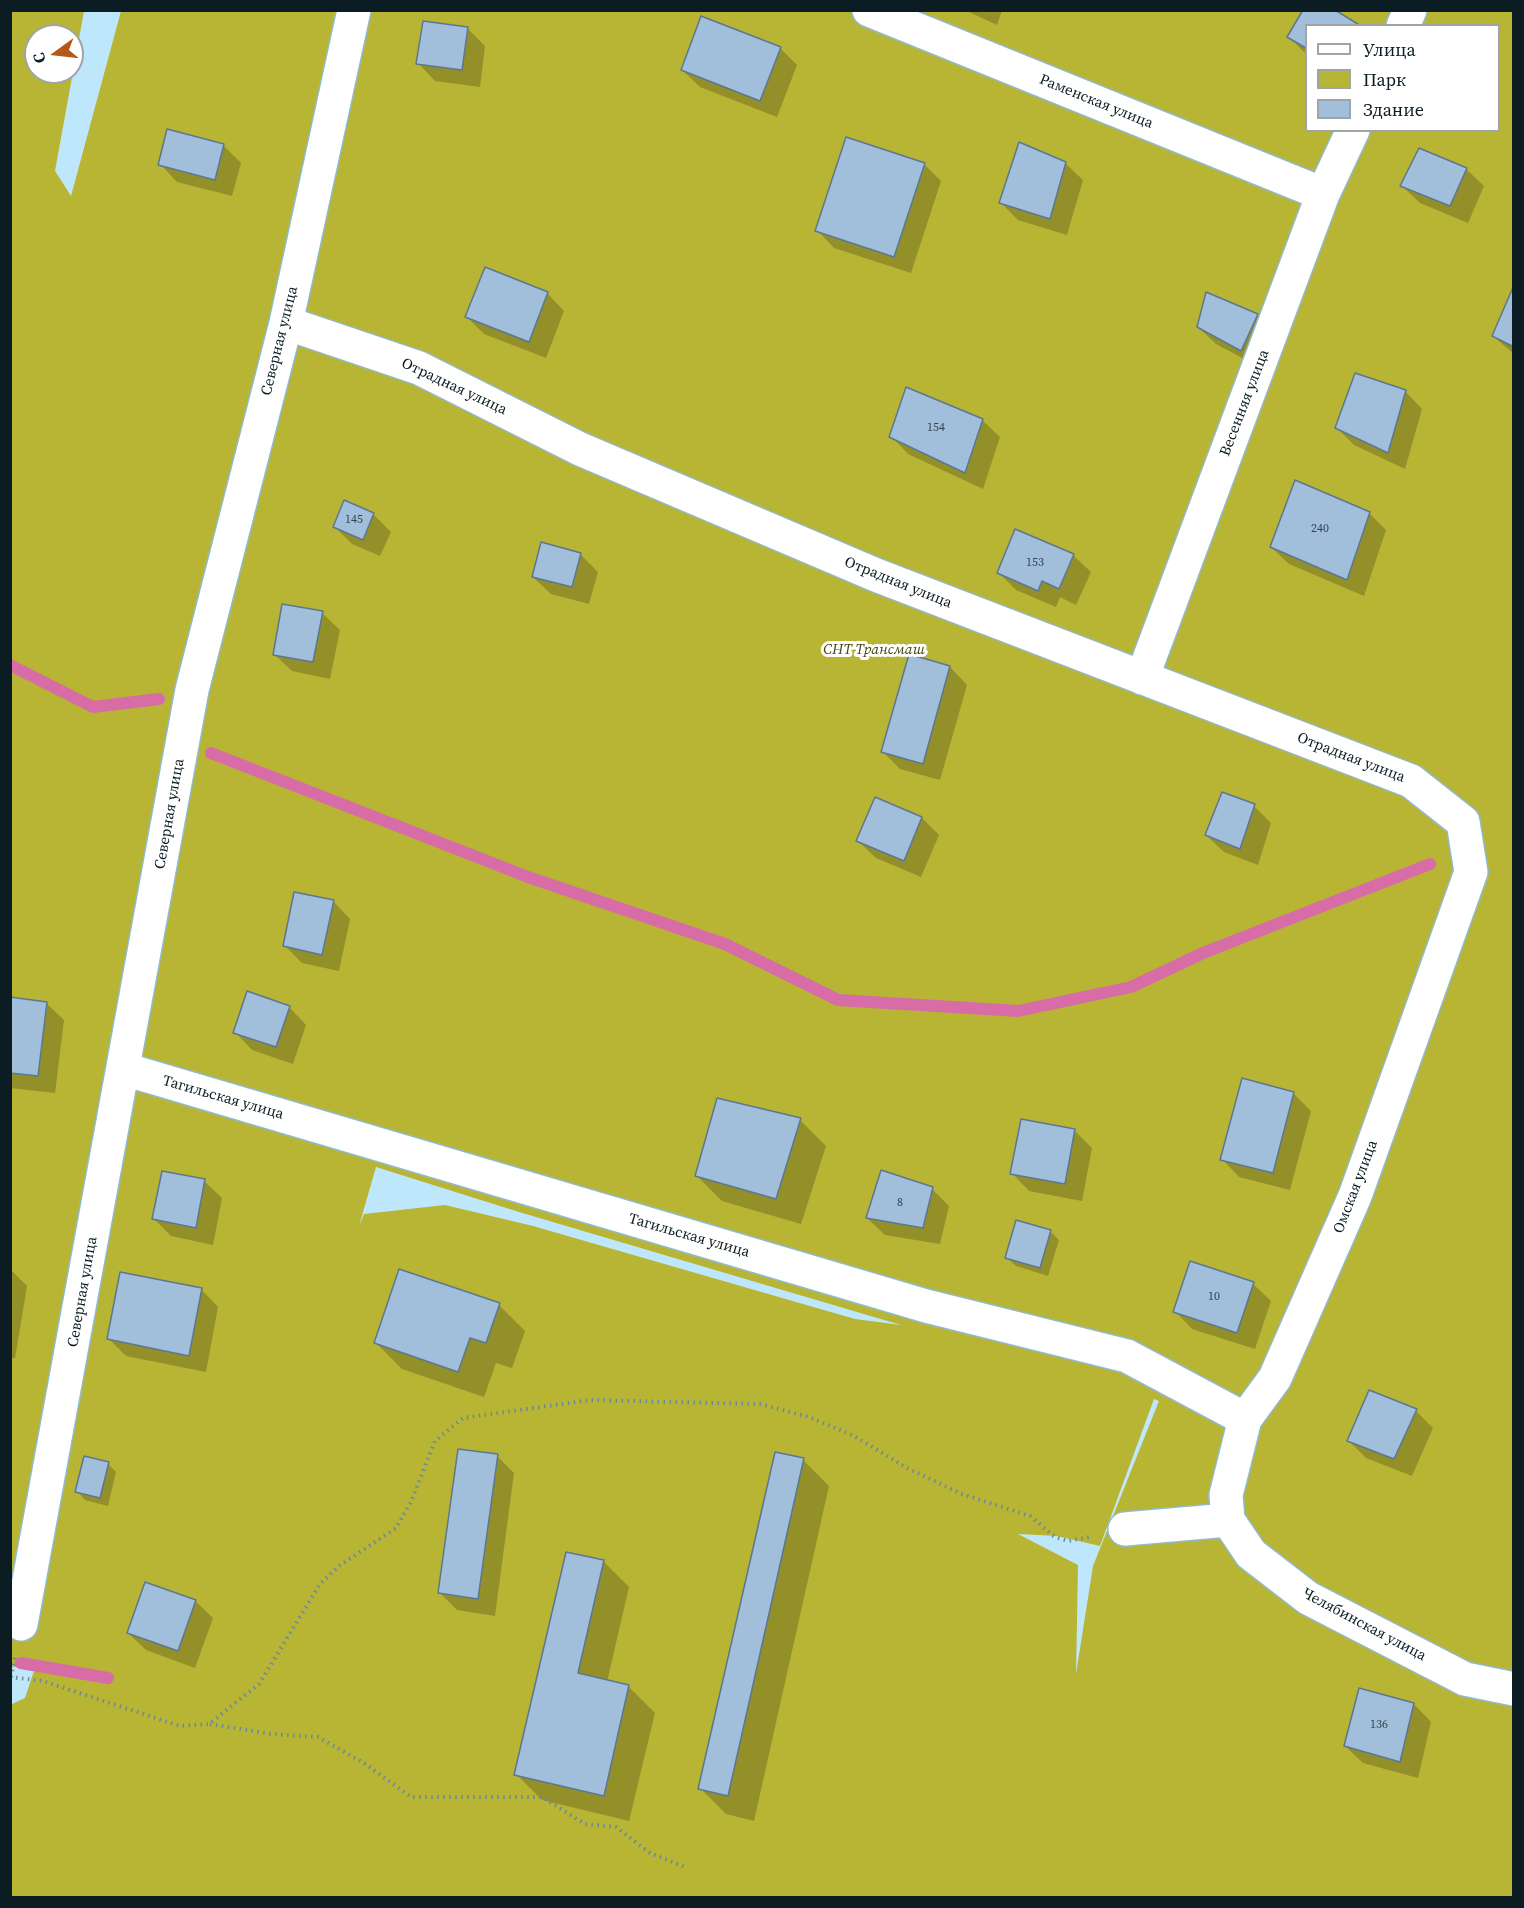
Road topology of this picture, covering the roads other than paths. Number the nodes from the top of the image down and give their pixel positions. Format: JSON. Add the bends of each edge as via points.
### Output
{"nodes":[{"id":1,"x":354,"y":10,"type":"edge"},
{"id":2,"x":869,"y":10,"type":"edge"},
{"id":3,"x":1410,"y":10,"type":"edge"},
{"id":4,"x":1404,"y":24,"type":"edge"},
{"id":5,"x":1352,"y":132,"type":"edge"},
{"id":6,"x":1323,"y":195,"type":"junction"},
{"id":7,"x":285,"y":323,"type":"junction"},
{"id":8,"x":1142,"y":678,"type":"junction"},
{"id":9,"x":1471,"y":872,"type":"joint"},
{"id":10,"x":124,"y":1069,"type":"junction"},
{"id":11,"x":1245,"y":1419,"type":"junction"},
{"id":12,"x":1227,"y":1507,"type":"junction"},
{"id":13,"x":1125,"y":1529,"type":"road end"},
{"id":14,"x":21,"y":1624,"type":"dead end"},
{"id":15,"x":1514,"y":1689,"type":"edge"}],
"edges":[{"from":1,"to":7,"type":"street","name":"Северная улица"},
{"from":2,"to":6,"type":"street","name":"Раменская улица"},
{"from":3,"to":4,"type":"street"},
{"from":5,"to":6,"type":"street","name":"Весенняя улица"},
{"from":6,"to":8,"type":"street","name":"Весенняя улица"},
{"from":7,"to":8,"type":"street","name":"Отрадная улица","via":[[419,368],[613,463],[876,575]]},
{"from":7,"to":10,"type":"street","name":"Северная улица","via":[[192,690]]},
{"from":8,"to":9,"type":"street","name":"Отрадная улица","via":[[1411,781],[1463,822]]},
{"from":9,"to":11,"type":"street","name":"Омская улица","via":[[1355,1196],[1275,1378]]},
{"from":10,"to":11,"type":"street","name":"Тагильская улица","via":[[926,1306],[1127,1356]]},
{"from":10,"to":14,"type":"street","name":"Северная улица"},
{"from":11,"to":12,"type":"street","name":"Омская улица"},
{"from":12,"to":13,"type":"street"},
{"from":12,"to":15,"type":"street","name":"Челябинская улица","via":[[1251,1554],[1308,1598],[1465,1679]]}]}
